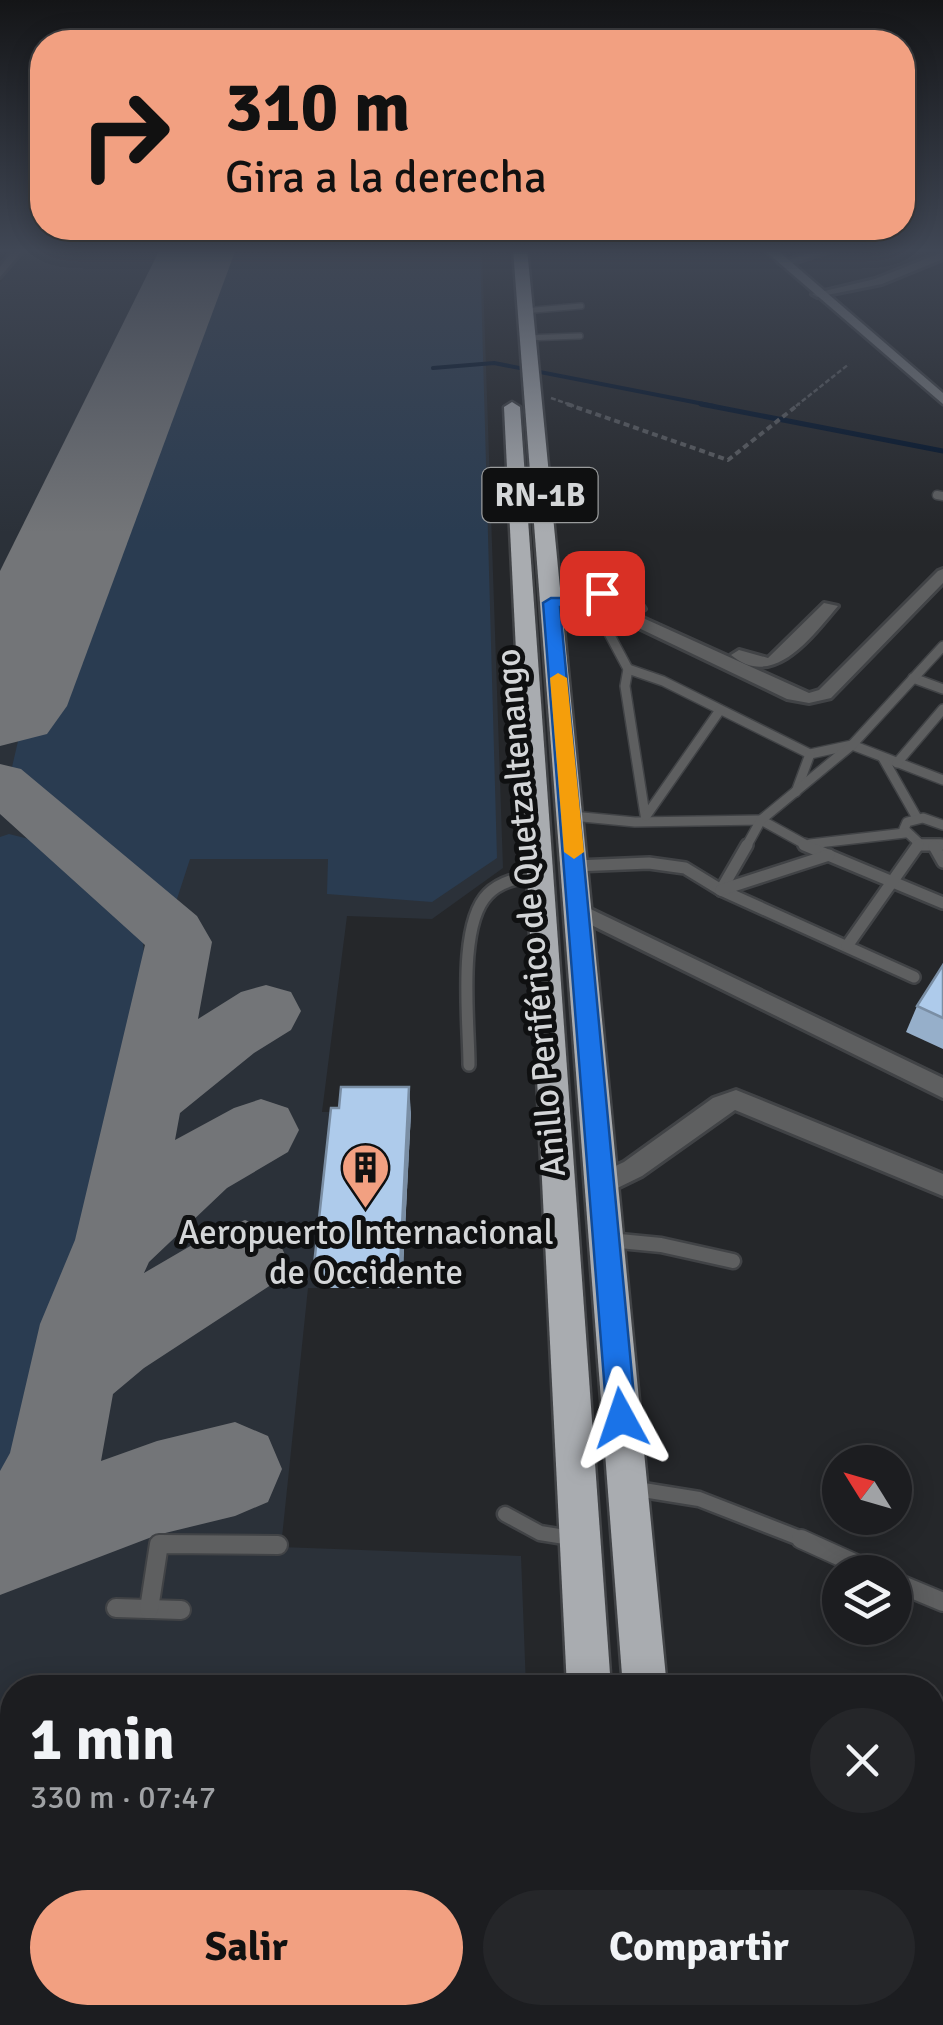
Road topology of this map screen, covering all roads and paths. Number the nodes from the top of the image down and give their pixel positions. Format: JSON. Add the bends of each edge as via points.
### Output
{"nodes":[{"id":1,"x":525,"y":344,"type":"edge"},
{"id":2,"x":876,"y":344,"type":"edge"},
{"id":3,"x":848,"y":364,"type":"dead end"},
{"id":4,"x":524,"y":376,"type":"junction"},
{"id":5,"x":924,"y":385,"type":"junction"},
{"id":6,"x":943,"y":387,"type":"edge"},
{"id":7,"x":943,"y":400,"type":"edge"},
{"id":8,"x":943,"y":574,"type":"edge"},
{"id":9,"x":830,"y":606,"type":"dead end"},
{"id":10,"x":552,"y":609,"type":"junction"},
{"id":11,"x":597,"y":611,"type":"junction"},
{"id":12,"x":943,"y":646,"type":"edge"},
{"id":13,"x":628,"y":669,"type":"junction"},
{"id":14,"x":913,"y":678,"type":"junction"},
{"id":15,"x":943,"y":689,"type":"edge"},
{"id":16,"x":943,"y":709,"type":"edge"},
{"id":17,"x":720,"y":710,"type":"junction"},
{"id":18,"x":852,"y":745,"type":"junction"},
{"id":19,"x":810,"y":754,"type":"junction"},
{"id":20,"x":884,"y":758,"type":"junction"},
{"id":21,"x":897,"y":763,"type":"junction"},
{"id":22,"x":942,"y":778,"type":"edge"},
{"id":23,"x":795,"y":796,"type":"junction"},
{"id":24,"x":943,"y":809,"type":"edge"},
{"id":25,"x":572,"y":816,"type":"junction"},
{"id":26,"x":646,"y":818,"type":"junction"},
{"id":27,"x":917,"y":818,"type":"junction"},
{"id":28,"x":761,"y":820,"type":"junction"},
{"id":29,"x":939,"y":823,"type":"edge"},
{"id":30,"x":905,"y":834,"type":"junction"},
{"id":31,"x":918,"y":844,"type":"junction"},
{"id":32,"x":805,"y":845,"type":"junction"},
{"id":33,"x":939,"y":845,"type":"edge"},
{"id":34,"x":829,"y":855,"type":"junction"},
{"id":35,"x":943,"y":862,"type":"edge"},
{"id":36,"x":575,"y":866,"type":"junction"},
{"id":37,"x":538,"y":875,"type":"junction"},
{"id":38,"x":894,"y":882,"type":"junction"},
{"id":39,"x":722,"y":890,"type":"junction"},
{"id":40,"x":943,"y":903,"type":"edge"},
{"id":41,"x":578,"y":910,"type":"junction"},
{"id":42,"x":847,"y":946,"type":"junction"},
{"id":43,"x":914,"y":977,"type":"dead end"},
{"id":44,"x":469,"y":1065,"type":"dead end"},
{"id":45,"x":943,"y":1089,"type":"edge"},
{"id":46,"x":602,"y":1185,"type":"junction"},
{"id":47,"x":943,"y":1186,"type":"edge"},
{"id":48,"x":605,"y":1240,"type":"junction"},
{"id":49,"x":732,"y":1261,"type":"dead end"},
{"id":50,"x":628,"y":1488,"type":"junction"},
{"id":51,"x":505,"y":1514,"type":"dead end"},
{"id":52,"x":580,"y":1538,"type":"junction"},
{"id":53,"x":278,"y":1545,"type":"dead end"},
{"id":54,"x":835,"y":1555,"type":"edge"},
{"id":55,"x":912,"y":1589,"type":"edge"},
{"id":56,"x":943,"y":1602,"type":"edge"},
{"id":57,"x":116,"y":1608,"type":"dead end"},
{"id":58,"x":149,"y":1609,"type":"junction"},
{"id":59,"x":181,"y":1610,"type":"dead end"},
{"id":60,"x":588,"y":1675,"type":"edge"},
{"id":61,"x":644,"y":1675,"type":"edge"}],
"edges":[{"from":1,"to":4,"type":"highway","name":"Anillo Periférico de Quetzaltenango","number":"RN-1B"},
{"from":2,"to":5,"type":"street"},
{"from":3,"to":4,"type":"path","via":[[728,460],[636,430]]},
{"from":4,"to":10,"type":"highway","name":"Anillo Periférico de Quetzaltenango","number":"RN-1B"},
{"from":4,"to":37,"type":"highway","name":"Anillo Periférico de Quetzaltenango","number":"RN-1B"},
{"from":5,"to":6,"type":"street"},
{"from":5,"to":7,"type":"street"},
{"from":8,"to":11,"type":"street","via":[[834,686],[809,698],[636,620]]},
{"from":9,"to":10,"type":"street","via":[[765,664],[597,591]]},
{"from":10,"to":11,"type":"street"},
{"from":10,"to":25,"type":"highway","name":"Anillo Periférico de Quetzaltenango","number":"RN-1B"},
{"from":11,"to":13,"type":"lane"},
{"from":12,"to":14,"type":"lane"},
{"from":13,"to":17,"type":"lane"},
{"from":13,"to":26,"type":"lane","via":[[625,686]]},
{"from":14,"to":15,"type":"lane"},
{"from":14,"to":18,"type":"lane"},
{"from":16,"to":21,"type":"lane"},
{"from":17,"to":19,"type":"lane"},
{"from":17,"to":26,"type":"lane"},
{"from":18,"to":19,"type":"lane"},
{"from":18,"to":20,"type":"lane"},
{"from":18,"to":23,"type":"lane"},
{"from":19,"to":23,"type":"lane"},
{"from":20,"to":21,"type":"lane"},
{"from":20,"to":27,"type":"lane"},
{"from":21,"to":22,"type":"lane"},
{"from":23,"to":28,"type":"lane"},
{"from":24,"to":29,"type":"lane"},
{"from":25,"to":26,"type":"lane"},
{"from":25,"to":36,"type":"highway","name":"Anillo Periférico de Quetzaltenango","number":"RN-1B"},
{"from":26,"to":28,"type":"lane"},
{"from":27,"to":29,"type":"lane"},
{"from":27,"to":30,"type":"lane","via":[[904,825]]},
{"from":28,"to":32,"type":"lane"},
{"from":28,"to":39,"type":"lane"},
{"from":30,"to":31,"type":"lane"},
{"from":30,"to":32,"type":"lane"},
{"from":31,"to":33,"type":"lane"},
{"from":31,"to":38,"type":"lane"},
{"from":32,"to":34,"type":"lane"},
{"from":33,"to":35,"type":"lane"},
{"from":34,"to":38,"type":"lane"},
{"from":34,"to":39,"type":"lane"},
{"from":36,"to":39,"type":"lane","via":[[685,868]]},
{"from":36,"to":41,"type":"highway","name":"Anillo Periférico de Quetzaltenango","number":"RN-1B"},
{"from":37,"to":44,"type":"lane","via":[[505,881],[474,912]]},
{"from":37,"to":52,"type":"highway","name":"Anillo Periférico de Quetzaltenango","number":"RN-1B"},
{"from":38,"to":40,"type":"lane"},
{"from":38,"to":42,"type":"lane"},
{"from":39,"to":42,"type":"lane"},
{"from":41,"to":45,"type":"street"},
{"from":41,"to":46,"type":"highway","name":"Anillo Periférico de Quetzaltenango","number":"RN-1B"},
{"from":42,"to":43,"type":"lane"},
{"from":46,"to":47,"type":"street","via":[[736,1100]]},
{"from":46,"to":48,"type":"highway","name":"Anillo Periférico de Quetzaltenango","number":"RN-1B"},
{"from":48,"to":49,"type":"lane"},
{"from":48,"to":50,"type":"highway","name":"Anillo Periférico de Quetzaltenango","number":"RN-1B"},
{"from":50,"to":54,"type":"lane","via":[[668,1490],[718,1504]]},
{"from":50,"to":61,"type":"highway","name":"Anillo Periférico de Quetzaltenango","number":"RN-1B"},
{"from":51,"to":52,"type":"lane","via":[[540,1533]]},
{"from":52,"to":60,"type":"highway","name":"Anillo Periférico de Quetzaltenango","number":"RN-1B"},
{"from":53,"to":58,"type":"lane","via":[[159,1544]]},
{"from":55,"to":56,"type":"lane"},
{"from":57,"to":58,"type":"lane"},
{"from":58,"to":59,"type":"lane"}]}
